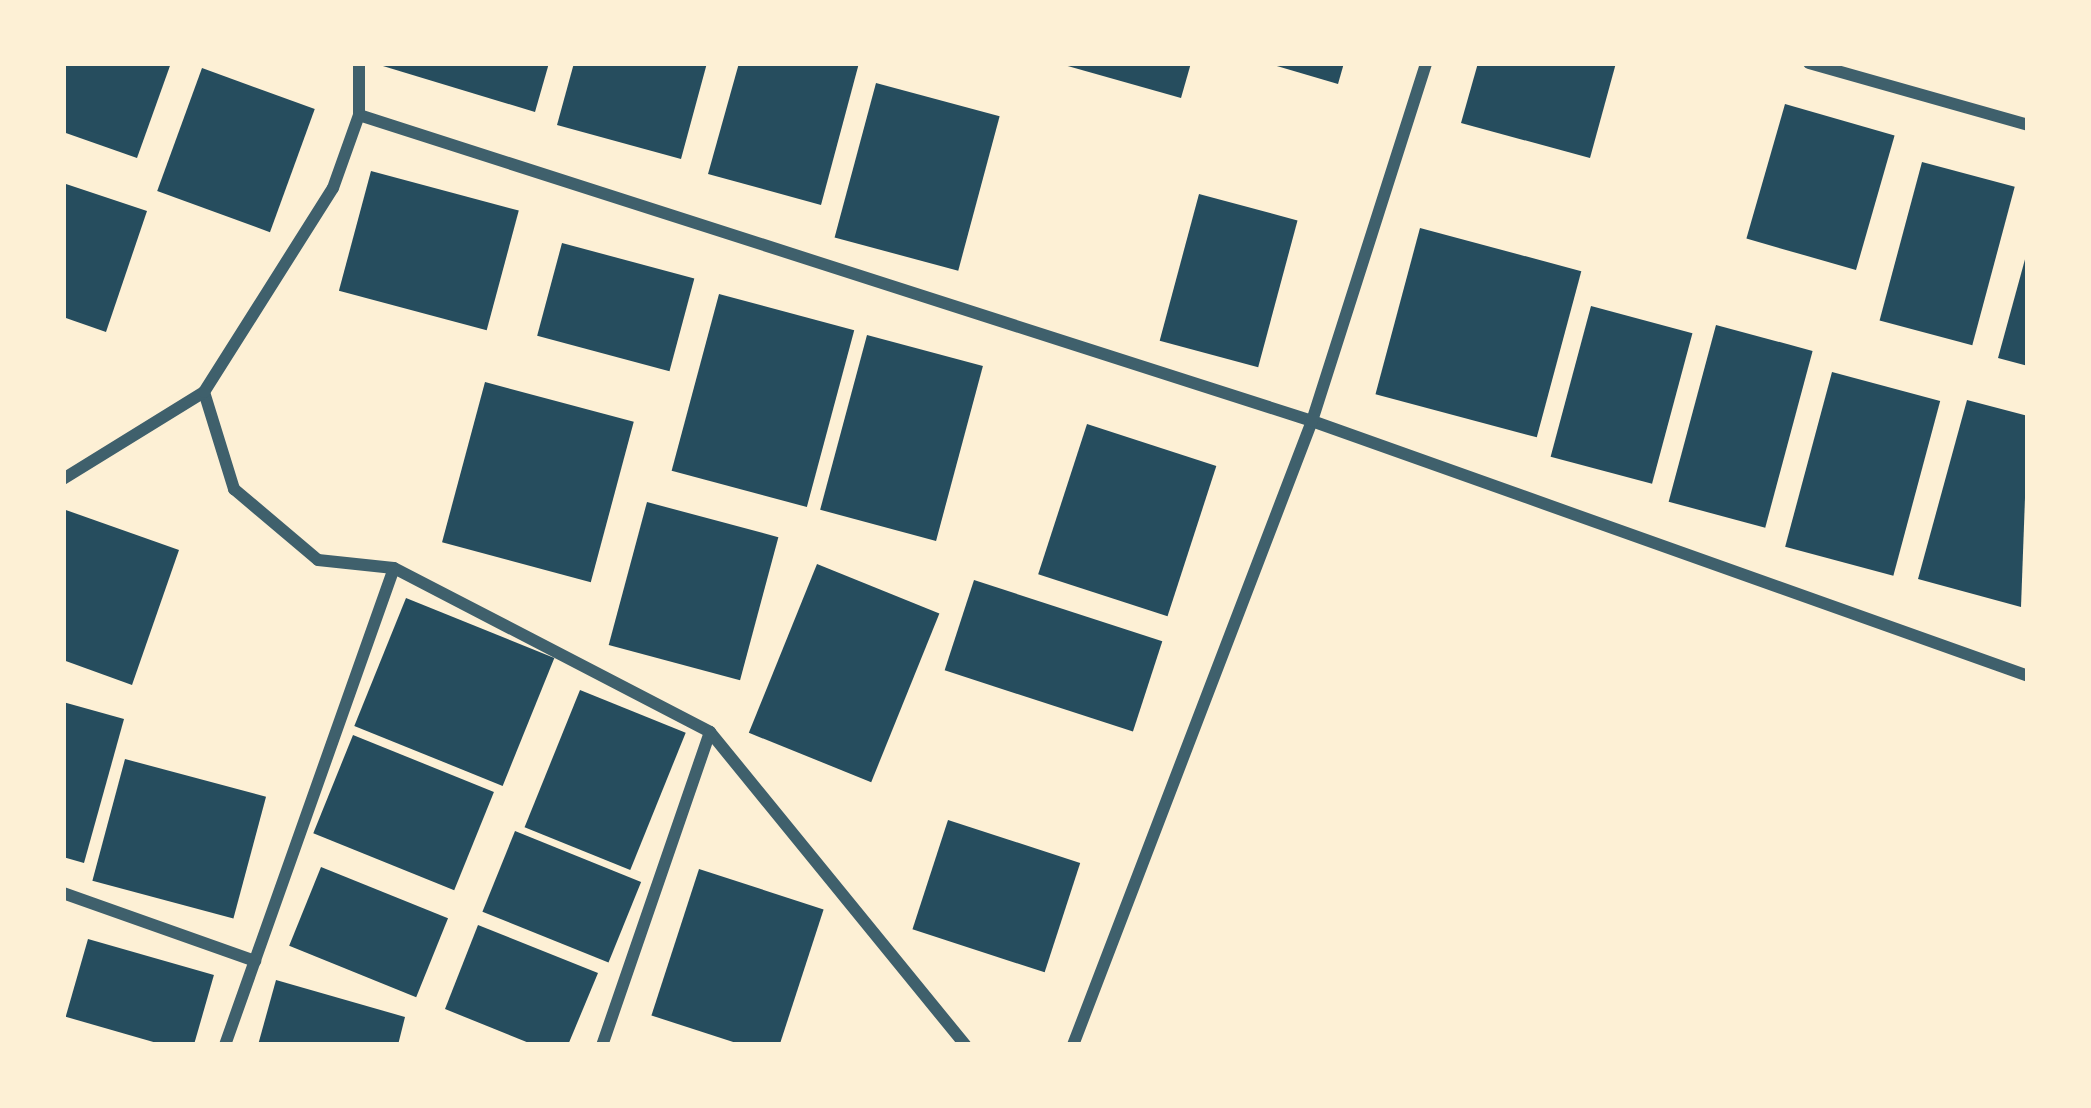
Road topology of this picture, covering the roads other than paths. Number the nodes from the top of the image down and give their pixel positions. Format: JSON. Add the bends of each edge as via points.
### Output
{"nodes":[{"id":1,"x":359,"y":63,"type":"edge"},
{"id":2,"x":1426,"y":63,"type":"edge"},
{"id":3,"x":1809,"y":63,"type":"edge"},
{"id":4,"x":358,"y":115,"type":"junction"},
{"id":5,"x":2028,"y":125,"type":"edge"},
{"id":6,"x":204,"y":392,"type":"junction"},
{"id":7,"x":1312,"y":421,"type":"junction"},
{"id":8,"x":63,"y":479,"type":"edge"},
{"id":9,"x":394,"y":568,"type":"junction"},
{"id":10,"x":2028,"y":676,"type":"edge"},
{"id":11,"x":710,"y":732,"type":"junction"},
{"id":12,"x":63,"y":893,"type":"edge"},
{"id":13,"x":254,"y":962,"type":"junction"},
{"id":14,"x":225,"y":1045,"type":"edge"},
{"id":15,"x":602,"y":1045,"type":"edge"},
{"id":16,"x":965,"y":1045,"type":"edge"},
{"id":17,"x":1073,"y":1045,"type":"edge"}],
"edges":[{"from":1,"to":4,"type":"street"},
{"from":2,"to":7,"type":"street"},
{"from":3,"to":5,"type":"street"},
{"from":4,"to":6,"type":"street","via":[[333,188]]},
{"from":4,"to":7,"type":"street"},
{"from":6,"to":8,"type":"street"},
{"from":6,"to":9,"type":"street","via":[[235,490],[318,560]]},
{"from":7,"to":10,"type":"street"},
{"from":7,"to":17,"type":"street"},
{"from":9,"to":11,"type":"street"},
{"from":9,"to":13,"type":"street"},
{"from":11,"to":15,"type":"street"},
{"from":11,"to":16,"type":"street"},
{"from":12,"to":13,"type":"street"},
{"from":13,"to":14,"type":"street"}]}
